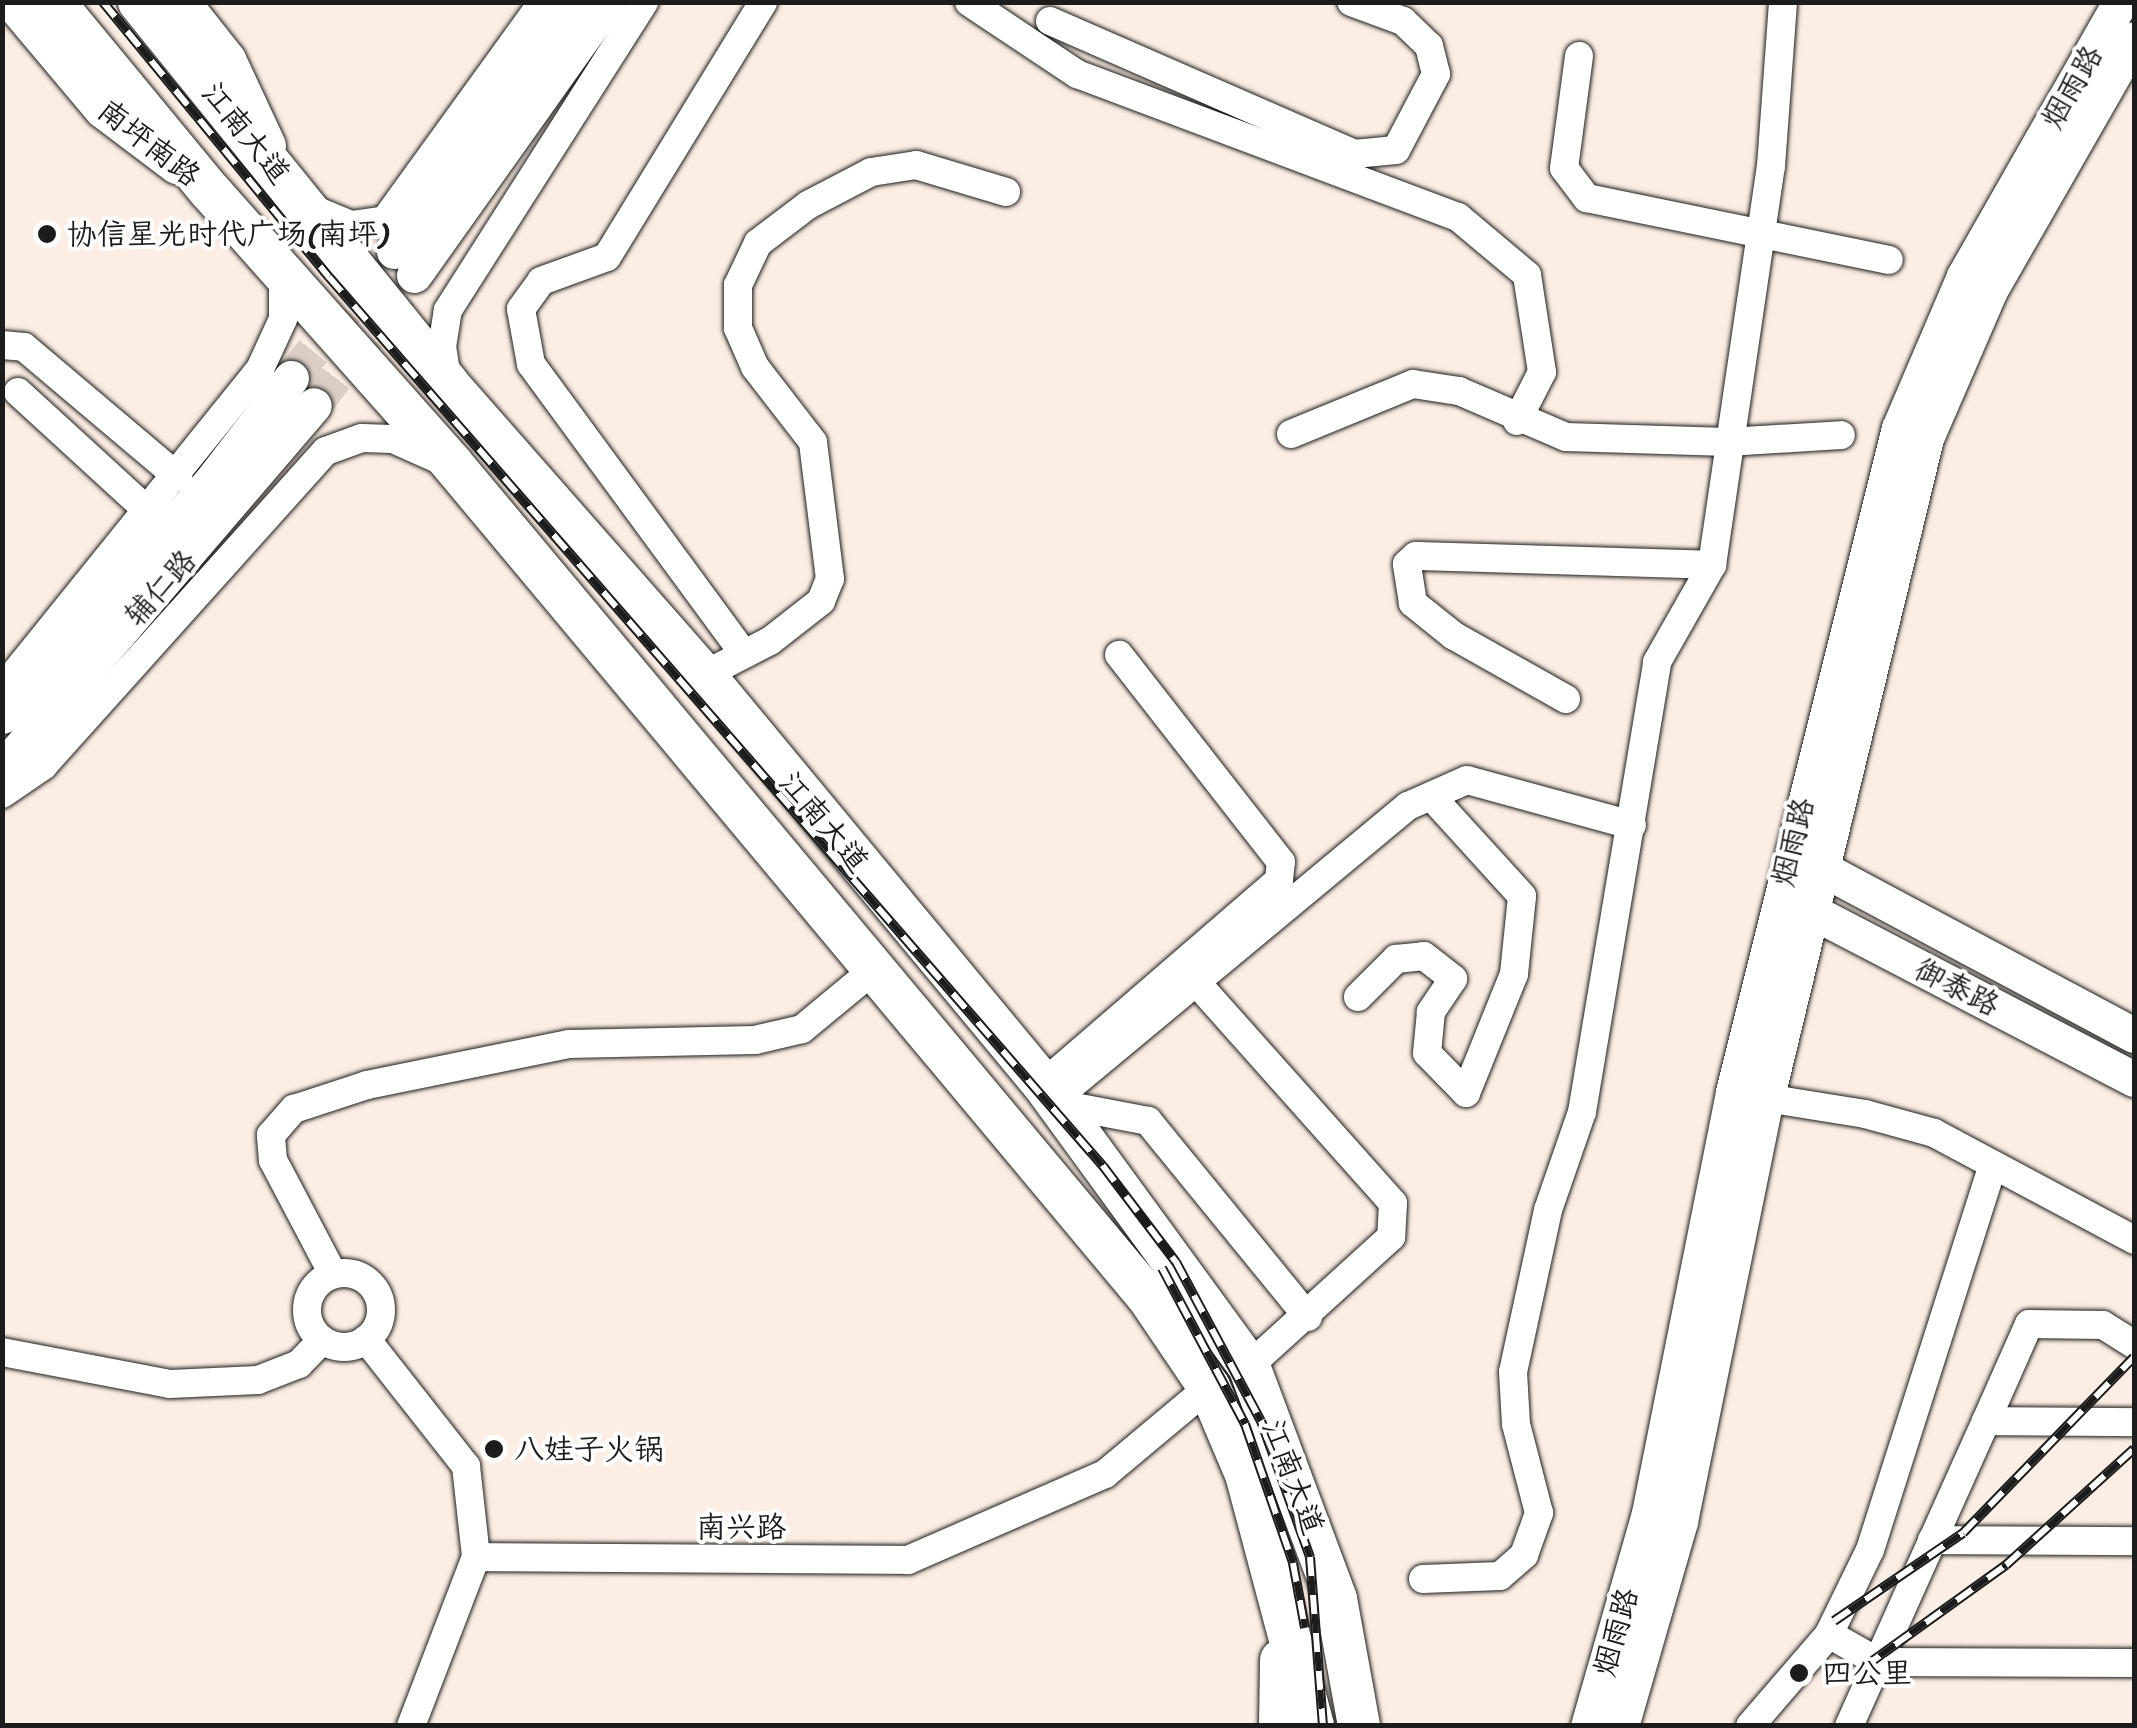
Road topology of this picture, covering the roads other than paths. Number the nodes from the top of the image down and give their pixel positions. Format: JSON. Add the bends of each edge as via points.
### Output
{"nodes":[{"id":1,"x":11,"y":2,"type":"edge"},
{"id":2,"x":54,"y":2,"type":"edge"},
{"id":3,"x":139,"y":2,"type":"edge"},
{"id":4,"x":182,"y":2,"type":"edge"},
{"id":5,"x":543,"y":2,"type":"edge"},
{"id":6,"x":574,"y":2,"type":"edge"},
{"id":7,"x":608,"y":2,"type":"edge"},
{"id":8,"x":644,"y":2,"type":"edge"},
{"id":9,"x":763,"y":2,"type":"edge"},
{"id":10,"x":969,"y":2,"type":"edge"},
{"id":11,"x":1351,"y":2,"type":"edge"},
{"id":12,"x":1783,"y":2,"type":"edge"},
{"id":13,"x":2120,"y":2,"type":"edge"},
{"id":14,"x":1054,"y":12,"type":"edge"},
{"id":15,"x":2134,"y":39,"type":"edge"},
{"id":16,"x":1038,"y":48,"type":"junction"},
{"id":17,"x":1579,"y":56,"type":"dead end"},
{"id":18,"x":210,"y":191,"type":"junction"},
{"id":19,"x":295,"y":192,"type":"junction"},
{"id":20,"x":1006,"y":192,"type":"dead end"},
{"id":21,"x":1759,"y":236,"type":"junction"},
{"id":22,"x":1889,"y":260,"type":"dead end"},
{"id":23,"x":283,"y":266,"type":"junction"},
{"id":24,"x":2,"y":345,"type":"edge"},
{"id":25,"x":291,"y":378,"type":"tunnel mouth"},
{"id":26,"x":448,"y":384,"type":"junction"},
{"id":27,"x":18,"y":392,"type":"dead end"},
{"id":28,"x":314,"y":404,"type":"tunnel mouth"},
{"id":29,"x":1518,"y":420,"type":"junction"},
{"id":30,"x":1291,"y":434,"type":"dead end"},
{"id":31,"x":1841,"y":436,"type":"dead end"},
{"id":32,"x":1728,"y":442,"type":"junction"},
{"id":33,"x":453,"y":465,"type":"junction"},
{"id":34,"x":178,"y":477,"type":"junction"},
{"id":35,"x":149,"y":512,"type":"junction"},
{"id":36,"x":1712,"y":565,"type":"junction"},
{"id":37,"x":744,"y":654,"type":"junction"},
{"id":38,"x":1119,"y":655,"type":"dead end"},
{"id":39,"x":704,"y":675,"type":"junction"},
{"id":40,"x":2,"y":689,"type":"edge"},
{"id":41,"x":1566,"y":699,"type":"dead end"},
{"id":42,"x":2,"y":716,"type":"edge"},
{"id":43,"x":2,"y":769,"type":"edge"},
{"id":44,"x":2,"y":794,"type":"edge"},
{"id":45,"x":1432,"y":796,"type":"junction"},
{"id":46,"x":1632,"y":825,"type":"junction"},
{"id":47,"x":1806,"y":860,"type":"junction"},
{"id":48,"x":1795,"y":903,"type":"junction"},
{"id":49,"x":871,"y":972,"type":"junction"},
{"id":50,"x":1196,"y":982,"type":"junction"},
{"id":51,"x":1358,"y":997,"type":"dead end"},
{"id":52,"x":2134,"y":1035,"type":"edge"},
{"id":53,"x":2134,"y":1079,"type":"edge"},
{"id":54,"x":1052,"y":1096,"type":"junction"},
{"id":55,"x":1750,"y":1096,"type":"junction"},
{"id":56,"x":1993,"y":1165,"type":"junction"},
{"id":57,"x":2134,"y":1240,"type":"edge"},
{"id":58,"x":333,"y":1274,"type":"junction"},
{"id":59,"x":1308,"y":1317,"type":"junction"},
{"id":60,"x":366,"y":1339,"type":"junction"},
{"id":61,"x":322,"y":1340,"type":"junction"},
{"id":62,"x":2134,"y":1342,"type":"edge"},
{"id":63,"x":2,"y":1352,"type":"edge"},
{"id":64,"x":1249,"y":1366,"type":"junction"},
{"id":65,"x":1209,"y":1387,"type":"junction"},
{"id":66,"x":1986,"y":1421,"type":"junction"},
{"id":67,"x":2134,"y":1422,"type":"edge"},
{"id":68,"x":1932,"y":1540,"type":"junction"},
{"id":69,"x":2134,"y":1541,"type":"edge"},
{"id":70,"x":476,"y":1557,"type":"junction"},
{"id":71,"x":1424,"y":1579,"type":"dead end"},
{"id":72,"x":1282,"y":1619,"type":"junction"},
{"id":73,"x":1829,"y":1634,"type":"junction"},
{"id":74,"x":1878,"y":1662,"type":"junction"},
{"id":75,"x":2134,"y":1662,"type":"edge"},
{"id":76,"x":411,"y":1726,"type":"edge"},
{"id":77,"x":1280,"y":1726,"type":"edge"},
{"id":78,"x":1312,"y":1726,"type":"edge"},
{"id":79,"x":1359,"y":1726,"type":"edge"},
{"id":80,"x":1588,"y":1726,"type":"edge"},
{"id":81,"x":1622,"y":1726,"type":"edge"},
{"id":82,"x":1750,"y":1726,"type":"edge"},
{"id":83,"x":1849,"y":1726,"type":"edge"}],
"edges":[{"from":1,"to":18,"type":"main road","name":"南坪南路","via":[[102,110]]},
{"from":2,"to":18,"type":"highway","name":"江南大道"},
{"from":3,"to":19,"type":"highway","name":"江南大道"},
{"from":4,"to":19,"type":"main road","via":[[228,60]]},
{"from":5,"to":19,"type":"street","via":[[386,220],[351,225]]},
{"from":6,"to":7,"type":"main road","via":[[404,263]]},
{"from":8,"to":26,"type":"street","via":[[448,310],[442,347]]},
{"from":9,"to":37,"type":"street","via":[[606,256],[541,281],[522,310],[532,364]]},
{"from":10,"to":16,"type":"street"},
{"from":11,"to":14,"type":"street","via":[[1402,21],[1429,46],[1436,74],[1396,150],[1354,154]]},
{"from":12,"to":21,"type":"street"},
{"from":13,"to":47,"type":"main road","name":"烟雨路","via":[[1964,276],[1899,428]]},
{"from":14,"to":16,"type":"street"},
{"from":15,"to":47,"type":"main road","name":"烟雨路","via":[[1990,290],[1926,438]]},
{"from":16,"to":29,"type":"street","via":[[1077,74],[1458,217],[1528,274],[1542,372]]},
{"from":17,"to":21,"type":"street","via":[[1564,168],[1587,198]]},
{"from":18,"to":23,"type":"highway","name":"江南大道"},
{"from":19,"to":26,"type":"highway","name":"江南大道"},
{"from":20,"to":37,"type":"street","via":[[916,165],[872,172],[808,205],[758,243],[738,284],[738,328],[755,367],[813,442],[830,579],[821,601]]},
{"from":21,"to":22,"type":"street"},
{"from":21,"to":32,"type":"street"},
{"from":23,"to":33,"type":"highway","name":"江南大道"},
{"from":23,"to":34,"type":"street","via":[[276,343]]},
{"from":24,"to":34,"type":"street","via":[[24,348]]},
{"from":25,"to":42,"type":"main road","name":"辅仁路","via":[[208,484]]},
{"from":26,"to":39,"type":"highway","name":"江南大道"},
{"from":27,"to":35,"type":"street"},
{"from":28,"to":43,"type":"main road","name":"辅仁路"},
{"from":29,"to":30,"type":"street","via":[[1459,391],[1412,384]]},
{"from":29,"to":32,"type":"street","via":[[1566,437]]},
{"from":31,"to":32,"type":"street"},
{"from":32,"to":36,"type":"street"},
{"from":33,"to":44,"type":"street","via":[[393,439],[362,438],[326,451],[43,766]]},
{"from":33,"to":49,"type":"highway","name":"江南大道"},
{"from":34,"to":35,"type":"street"},
{"from":35,"to":40,"type":"street"},
{"from":36,"to":41,"type":"street","via":[[1416,556],[1407,564],[1412,602],[1454,636]]},
{"from":36,"to":46,"type":"street","via":[[1656,662]]},
{"from":37,"to":39,"type":"street"},
{"from":38,"to":54,"type":"street","via":[[1281,862],[1279,880]]},
{"from":39,"to":54,"type":"highway","name":"江南大道"},
{"from":45,"to":46,"type":"street","via":[[1468,780]]},
{"from":45,"to":50,"type":"street","via":[[1408,806]]},
{"from":45,"to":51,"type":"street","via":[[1522,896],[1514,974],[1466,1093],[1428,1054],[1431,1012],[1452,979],[1424,956],[1396,959]]},
{"from":46,"to":71,"type":"street","via":[[1582,1112],[1548,1210],[1512,1372],[1516,1424],[1539,1513],[1524,1555],[1500,1576]]},
{"from":47,"to":48,"type":"main road","name":"烟雨路"},
{"from":47,"to":52,"type":"main road","name":"御泰路"},
{"from":48,"to":53,"type":"main road","name":"御泰路"},
{"from":48,"to":55,"type":"main road","name":"烟雨路"},
{"from":49,"to":58,"type":"street","via":[[802,1028],[755,1040],[569,1044],[368,1085],[294,1109],[271,1135],[274,1160]]},
{"from":49,"to":65,"type":"highway","name":"江南大道","via":[[1148,1297]]},
{"from":50,"to":54,"type":"street"},
{"from":50,"to":59,"type":"street","via":[[1393,1202],[1391,1237]]},
{"from":54,"to":59,"type":"street","via":[[1148,1121]]},
{"from":54,"to":64,"type":"highway","name":"江南大道"},
{"from":55,"to":56,"type":"street","via":[[1934,1133]]},
{"from":55,"to":80,"type":"main road","name":"烟雨路","via":[[1650,1513]]},
{"from":55,"to":81,"type":"main road","name":"烟雨路","via":[[1680,1521]]},
{"from":56,"to":57,"type":"street"},
{"from":56,"to":73,"type":"street","via":[[1870,1550]]},
{"from":58,"to":60,"type":"street","via":[[366,1280],[379,1298],[379,1321]]},
{"from":58,"to":61,"type":"street","via":[[314,1288],[306,1310]]},
{"from":59,"to":64,"type":"street"},
{"from":60,"to":61,"type":"street","via":[[344,1347]]},
{"from":60,"to":70,"type":"street","via":[[466,1466]]},
{"from":61,"to":63,"type":"street","via":[[299,1364],[258,1380],[170,1384]]},
{"from":62,"to":66,"type":"street","via":[[2103,1325],[2029,1324]]},
{"from":64,"to":79,"type":"highway","name":"江南大道","via":[[1336,1599]]},
{"from":65,"to":70,"type":"street","name":"南兴路","via":[[1104,1474],[908,1560]]},
{"from":65,"to":72,"type":"highway","name":"江南大道","via":[[1246,1474]]},
{"from":66,"to":67,"type":"street"},
{"from":66,"to":68,"type":"street"},
{"from":68,"to":69,"type":"street"},
{"from":68,"to":74,"type":"street"},
{"from":70,"to":76,"type":"street"},
{"from":72,"to":77,"type":"highway"},
{"from":72,"to":78,"type":"highway"},
{"from":73,"to":74,"type":"street"},
{"from":73,"to":82,"type":"street"},
{"from":74,"to":75,"type":"street"},
{"from":74,"to":83,"type":"street"}]}
